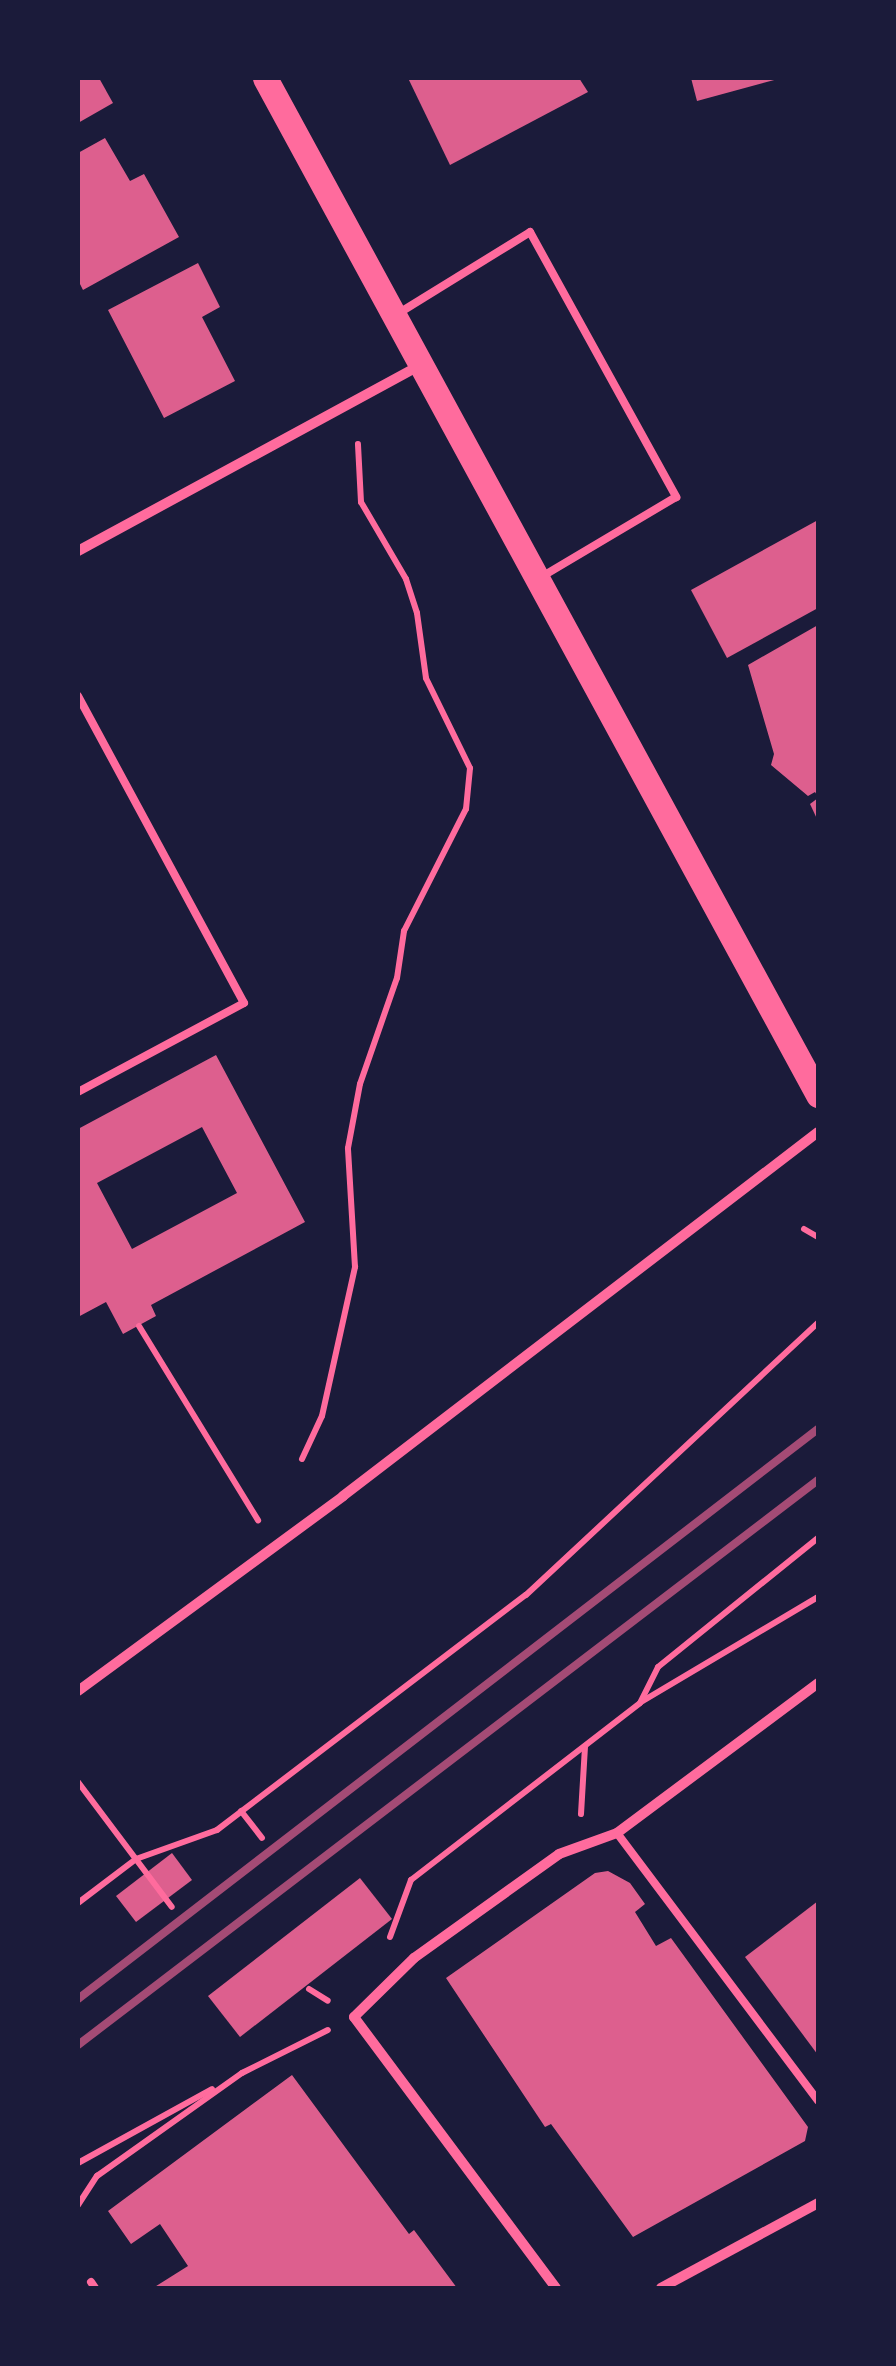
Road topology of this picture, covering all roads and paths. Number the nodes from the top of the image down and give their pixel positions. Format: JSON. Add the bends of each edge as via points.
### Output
{"nodes":[{"id":1,"x":265,"y":78,"type":"edge"},
{"id":2,"x":395,"y":316,"type":"junction"},
{"id":3,"x":421,"y":365,"type":"junction"},
{"id":4,"x":358,"y":444,"type":"dead end"},
{"id":5,"x":78,"y":551,"type":"edge"},
{"id":6,"x":540,"y":578,"type":"junction"},
{"id":7,"x":78,"y":696,"type":"edge"},
{"id":8,"x":78,"y":1092,"type":"edge"},
{"id":9,"x":818,"y":1094,"type":"edge"},
{"id":10,"x":818,"y":1132,"type":"edge"},
{"id":11,"x":804,"y":1228,"type":"dead end"},
{"id":12,"x":818,"y":1237,"type":"edge"},
{"id":13,"x":818,"y":1323,"type":"edge"},
{"id":14,"x":139,"y":1326,"type":"dead end"},
{"id":15,"x":302,"y":1459,"type":"dead end"},
{"id":16,"x":818,"y":1538,"type":"edge"},
{"id":17,"x":276,"y":1546,"type":"junction"},
{"id":18,"x":818,"y":1596,"type":"edge"},
{"id":19,"x":818,"y":1683,"type":"edge"},
{"id":20,"x":78,"y":1692,"type":"edge"},
{"id":21,"x":640,"y":1703,"type":"junction"},
{"id":22,"x":585,"y":1746,"type":"junction"},
{"id":23,"x":78,"y":1782,"type":"edge"},
{"id":24,"x":241,"y":1812,"type":"junction"},
{"id":25,"x":617,"y":1833,"type":"junction"},
{"id":26,"x":262,"y":1838,"type":"dead end"},
{"id":27,"x":579,"y":1847,"type":"junction"},
{"id":28,"x":136,"y":1859,"type":"junction"},
{"id":29,"x":78,"y":1902,"type":"edge"},
{"id":30,"x":172,"y":1907,"type":"dead end"},
{"id":31,"x":389,"y":1942,"type":"dead end"},
{"id":32,"x":354,"y":2018,"type":"junction"},
{"id":33,"x":242,"y":2073,"type":"junction"},
{"id":34,"x":818,"y":2101,"type":"edge"},
{"id":35,"x":78,"y":2163,"type":"edge"},
{"id":36,"x":78,"y":2204,"type":"edge"},
{"id":37,"x":818,"y":2204,"type":"edge"},
{"id":38,"x":556,"y":2288,"type":"edge"},
{"id":39,"x":661,"y":2288,"type":"edge"}],
"edges":[{"from":1,"to":2,"type":"main road"},
{"from":2,"to":3,"type":"main road"},
{"from":2,"to":6,"type":"lane","via":[[530,232],[676,498]]},
{"from":3,"to":5,"type":"street"},
{"from":3,"to":6,"type":"main road"},
{"from":4,"to":15,"type":"path","via":[[361,502],[406,579],[426,678],[470,768],[466,809],[404,931],[397,978],[360,1084],[348,1148],[355,1267],[322,1416]]},
{"from":6,"to":9,"type":"main road"},
{"from":7,"to":8,"type":"lane","via":[[244,1003]]},
{"from":10,"to":17,"type":"street"},
{"from":11,"to":12,"type":"path"},
{"from":13,"to":24,"type":"path","via":[[526,1595]]},
{"from":14,"to":17,"type":"path"},
{"from":16,"to":21,"type":"path","via":[[658,1667]]},
{"from":17,"to":20,"type":"street"},
{"from":18,"to":21,"type":"path"},
{"from":19,"to":25,"type":"street"},
{"from":21,"to":22,"type":"path"},
{"from":22,"to":27,"type":"path"},
{"from":22,"to":31,"type":"path","via":[[410,1880]]},
{"from":23,"to":28,"type":"path"},
{"from":24,"to":26,"type":"path"},
{"from":24,"to":28,"type":"path","via":[[217,1830]]},
{"from":25,"to":27,"type":"street"},
{"from":25,"to":34,"type":"lane"},
{"from":27,"to":32,"type":"street","via":[[559,1854],[414,1958]]},
{"from":28,"to":29,"type":"path"},
{"from":28,"to":30,"type":"path"},
{"from":32,"to":33,"type":"path"},
{"from":32,"to":38,"type":"street"},
{"from":33,"to":35,"type":"path"},
{"from":33,"to":36,"type":"path","via":[[97,2176]]},
{"from":37,"to":39,"type":"street"}]}
